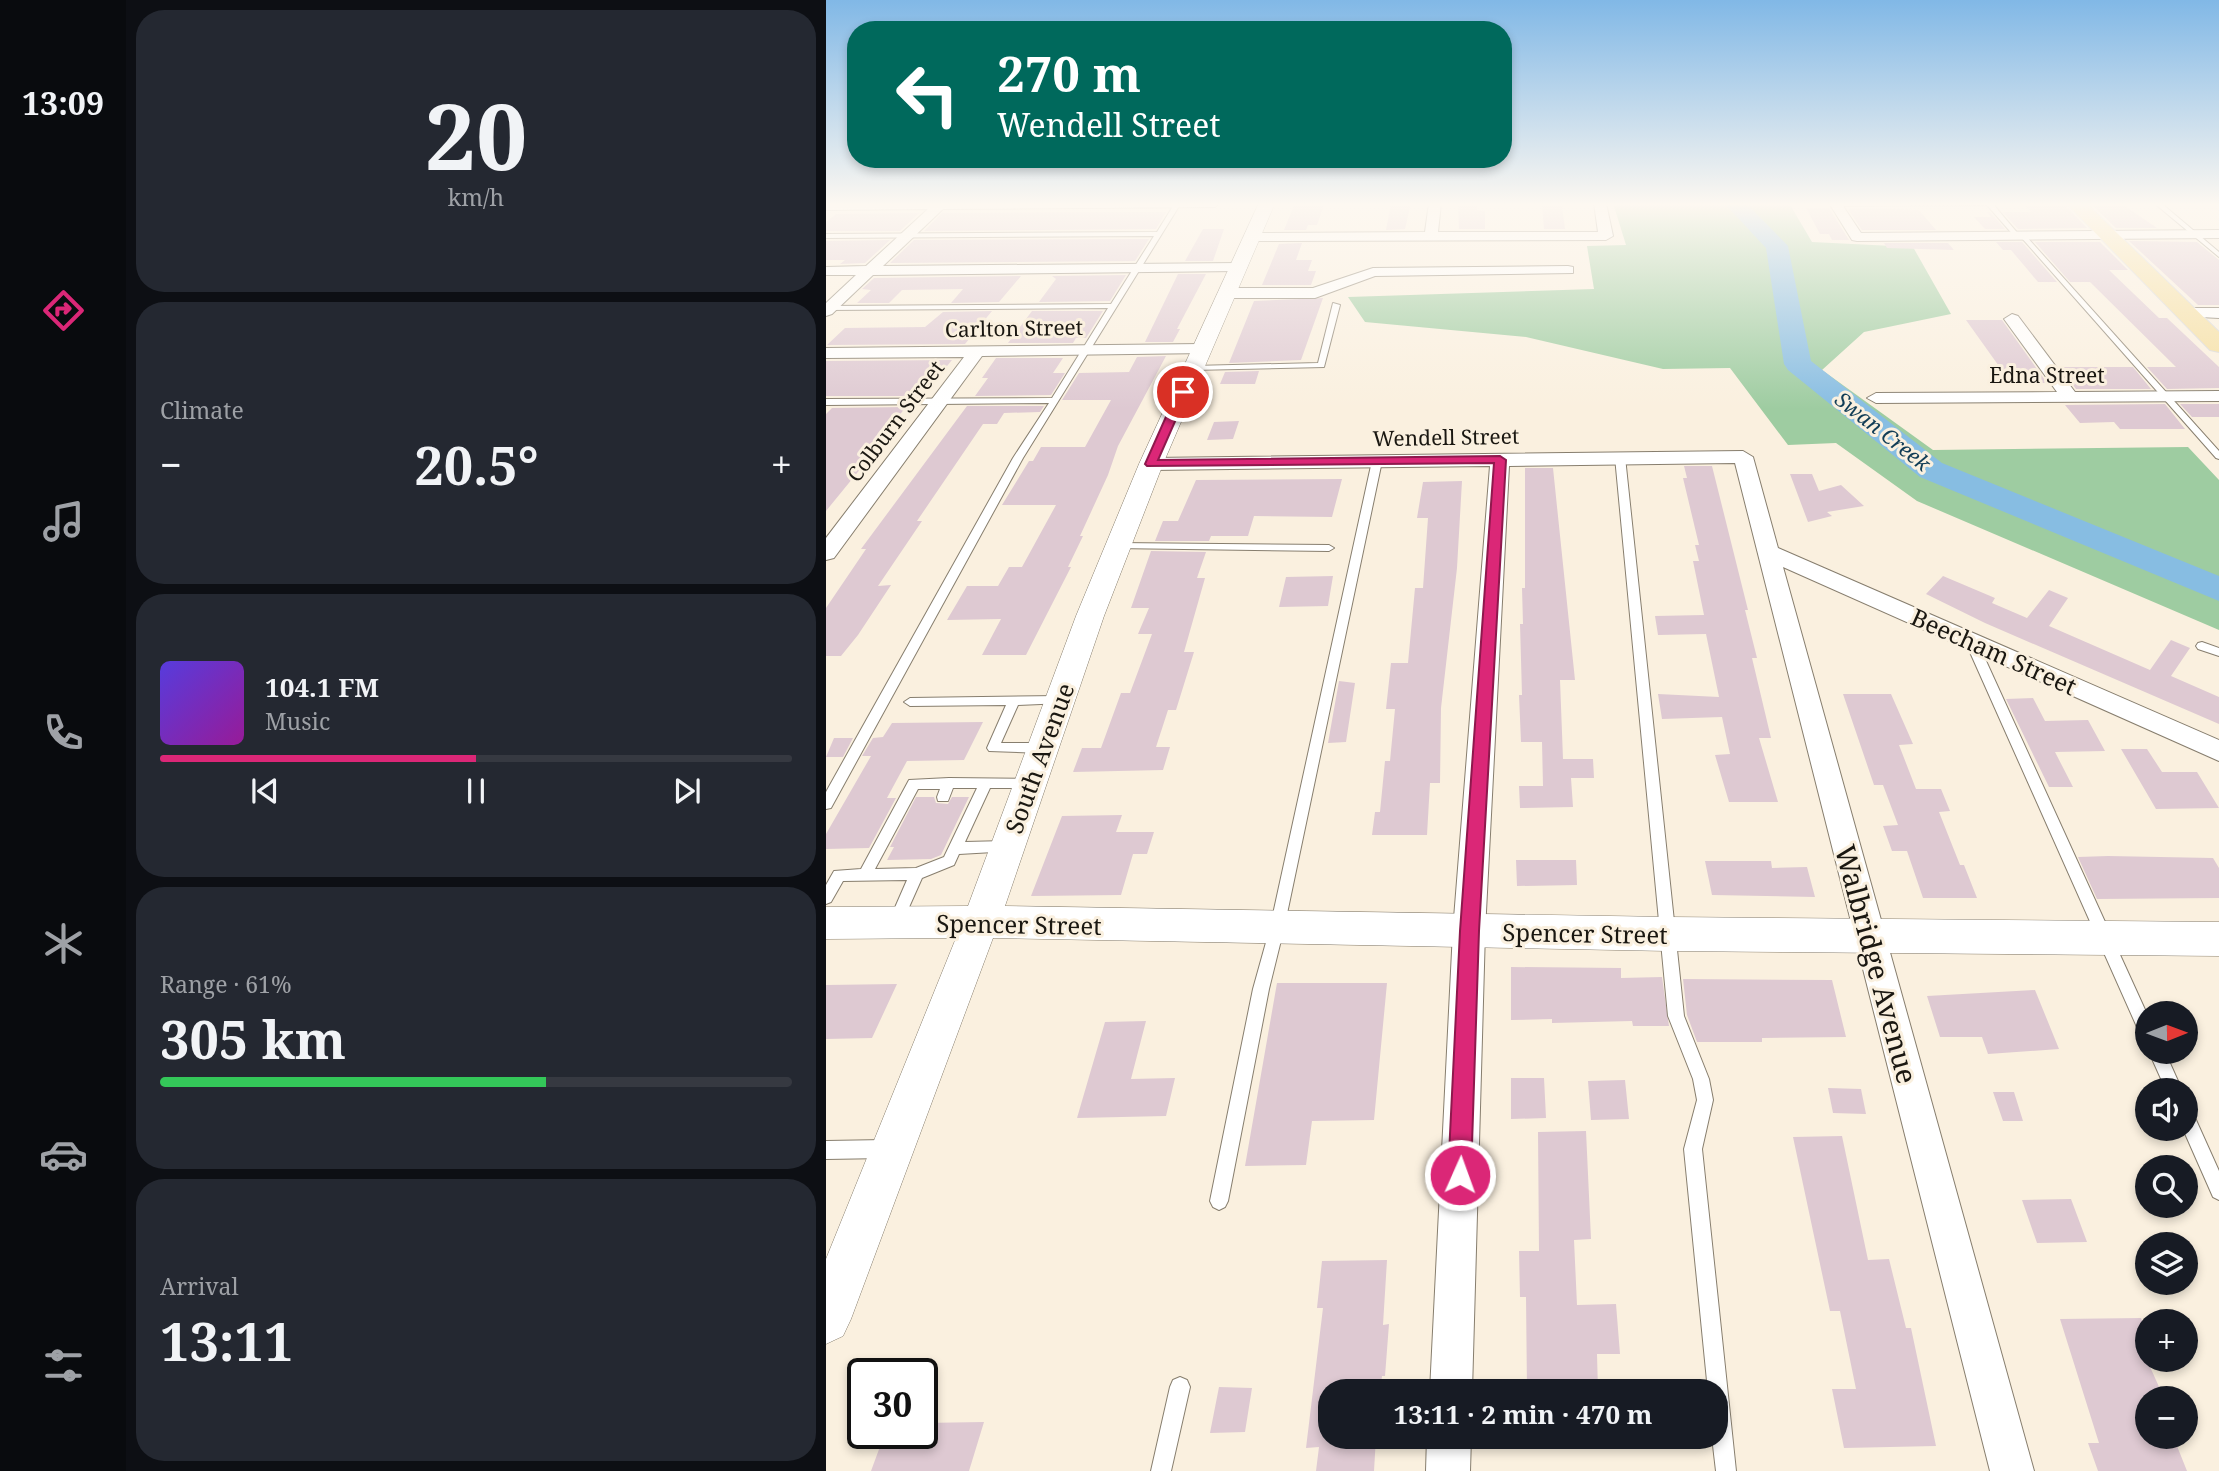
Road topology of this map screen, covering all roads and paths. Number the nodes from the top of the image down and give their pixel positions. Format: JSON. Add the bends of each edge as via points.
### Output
{"nodes":[{"id":1,"x":868,"y":272,"type":"edge"},
{"id":2,"x":1136,"y":272,"type":"edge"},
{"id":3,"x":1236,"y":272,"type":"edge"},
{"id":4,"x":1407,"y":272,"type":"edge"},
{"id":5,"x":2052,"y":272,"type":"edge"},
{"id":6,"x":2145,"y":272,"type":"edge"},
{"id":7,"x":1227,"y":293,"type":"junction"},
{"id":8,"x":1336,"y":305,"type":"dead end"},
{"id":9,"x":1115,"y":306,"type":"junction"},
{"id":10,"x":827,"y":309,"type":"edge"},
{"id":11,"x":2187,"y":313,"type":"junction"},
{"id":12,"x":2219,"y":313,"type":"edge"},
{"id":13,"x":2012,"y":319,"type":"dead end"},
{"id":14,"x":2219,"y":345,"type":"edge"},
{"id":15,"x":1087,"y":350,"type":"junction"},
{"id":16,"x":977,"y":351,"type":"junction"},
{"id":17,"x":826,"y":353,"type":"edge"},
{"id":18,"x":1198,"y":359,"type":"junction"},
{"id":19,"x":2219,"y":396,"type":"edge"},
{"id":20,"x":2070,"y":397,"type":"junction"},
{"id":21,"x":2165,"y":397,"type":"junction"},
{"id":22,"x":1876,"y":398,"type":"dead end"},
{"id":23,"x":1056,"y":400,"type":"junction"},
{"id":24,"x":939,"y":401,"type":"junction"},
{"id":25,"x":826,"y":402,"type":"edge"},
{"id":26,"x":2219,"y":456,"type":"edge"},
{"id":27,"x":1620,"y":457,"type":"junction"},
{"id":28,"x":1743,"y":457,"type":"joint"},
{"id":29,"x":1500,"y":460,"type":"junction"},
{"id":30,"x":1377,"y":461,"type":"junction"},
{"id":31,"x":1151,"y":464,"type":"junction"},
{"id":32,"x":1118,"y":546,"type":"junction"},
{"id":33,"x":1329,"y":548,"type":"dead end"},
{"id":34,"x":1768,"y":552,"type":"junction"},
{"id":35,"x":826,"y":553,"type":"edge"},
{"id":36,"x":1971,"y":641,"type":"junction"},
{"id":37,"x":2202,"y":646,"type":"dead end"},
{"id":38,"x":2219,"y":652,"type":"edge"},
{"id":39,"x":1060,"y":700,"type":"junction"},
{"id":40,"x":1014,"y":701,"type":"junction"},
{"id":41,"x":910,"y":702,"type":"dead end"},
{"id":42,"x":1043,"y":748,"type":"junction"},
{"id":43,"x":2219,"y":751,"type":"edge"},
{"id":44,"x":949,"y":783,"type":"junction"},
{"id":45,"x":986,"y":783,"type":"junction"},
{"id":46,"x":1031,"y":783,"type":"junction"},
{"id":47,"x":943,"y":797,"type":"dead end"},
{"id":48,"x":826,"y":804,"type":"edge"},
{"id":49,"x":1006,"y":847,"type":"junction"},
{"id":50,"x":957,"y":848,"type":"junction"},
{"id":51,"x":912,"y":869,"type":"junction"},
{"id":52,"x":865,"y":874,"type":"junction"},
{"id":53,"x":830,"y":882,"type":"edge"},
{"id":54,"x":826,"y":898,"type":"edge"},
{"id":55,"x":981,"y":922,"type":"junction"},
{"id":56,"x":826,"y":923,"type":"edge"},
{"id":57,"x":895,"y":923,"type":"junction"},
{"id":58,"x":1277,"y":928,"type":"junction"},
{"id":59,"x":1469,"y":931,"type":"junction"},
{"id":60,"x":1668,"y":934,"type":"junction"},
{"id":61,"x":1869,"y":934,"type":"junction"},
{"id":62,"x":2106,"y":938,"type":"junction"},
{"id":63,"x":2219,"y":939,"type":"edge"},
{"id":64,"x":2135,"y":1004,"type":"edge"},
{"id":65,"x":2197,"y":1141,"type":"edge"},
{"id":66,"x":893,"y":1149,"type":"junction"},
{"id":67,"x":826,"y":1150,"type":"edge"},
{"id":68,"x":2219,"y":1191,"type":"edge"},
{"id":69,"x":1219,"y":1200,"type":"dead end"},
{"id":70,"x":826,"y":1319,"type":"edge"},
{"id":71,"x":1451,"y":1379,"type":"edge"},
{"id":72,"x":1180,"y":1387,"type":"dead end"},
{"id":73,"x":1449,"y":1449,"type":"edge"},
{"id":74,"x":1161,"y":1471,"type":"edge"},
{"id":75,"x":1448,"y":1471,"type":"edge"},
{"id":76,"x":1726,"y":1471,"type":"edge"},
{"id":77,"x":2012,"y":1471,"type":"edge"}],
"edges":[{"from":1,"to":10,"type":"street"},
{"from":2,"to":9,"type":"lane"},
{"from":3,"to":7,"type":"street","name":"South Avenue"},
{"from":4,"to":7,"type":"street","via":[[1373,272],[1315,293]]},
{"from":5,"to":21,"type":"lane"},
{"from":6,"to":11,"type":"main road"},
{"from":7,"to":18,"type":"street","name":"South Avenue"},
{"from":8,"to":18,"type":"lane","via":[[1321,365]]},
{"from":9,"to":10,"type":"lane"},
{"from":9,"to":15,"type":"lane"},
{"from":11,"to":12,"type":"street"},
{"from":11,"to":14,"type":"main road"},
{"from":13,"to":20,"type":"street"},
{"from":15,"to":16,"type":"street","name":"Carlton Street"},
{"from":15,"to":18,"type":"street","name":"Carlton Street"},
{"from":15,"to":23,"type":"lane"},
{"from":16,"to":17,"type":"street","name":"Carlton Street"},
{"from":16,"to":24,"type":"street","name":"Colburn Street"},
{"from":18,"to":31,"type":"street","name":"South Avenue"},
{"from":19,"to":21,"type":"street","name":"Edna Street"},
{"from":20,"to":21,"type":"street","name":"Edna Street"},
{"from":20,"to":22,"type":"street","name":"Edna Street"},
{"from":21,"to":26,"type":"lane"},
{"from":23,"to":24,"type":"lane"},
{"from":23,"to":48,"type":"lane","via":[[987,513]]},
{"from":24,"to":25,"type":"lane"},
{"from":24,"to":35,"type":"street","name":"Colburn Street"},
{"from":27,"to":28,"type":"street","name":"Wendell Street"},
{"from":27,"to":29,"type":"street","name":"Wendell Street"},
{"from":27,"to":60,"type":"lane"},
{"from":28,"to":34,"type":"street","name":"Walbridge Avenue"},
{"from":29,"to":30,"type":"street","name":"Wendell Street"},
{"from":29,"to":59,"type":"street"},
{"from":30,"to":31,"type":"street","name":"Wendell Street"},
{"from":30,"to":58,"type":"lane"},
{"from":31,"to":32,"type":"street","name":"South Avenue"},
{"from":32,"to":33,"type":"lane"},
{"from":32,"to":39,"type":"street","name":"South Avenue"},
{"from":34,"to":36,"type":"street","name":"Beecham Street"},
{"from":34,"to":61,"type":"street","name":"Walbridge Avenue"},
{"from":36,"to":43,"type":"street","name":"Beecham Street"},
{"from":36,"to":62,"type":"lane"},
{"from":37,"to":38,"type":"lane"},
{"from":39,"to":40,"type":"lane"},
{"from":39,"to":42,"type":"street","name":"South Avenue"},
{"from":40,"to":41,"type":"lane"},
{"from":40,"to":42,"type":"lane","via":[[993,748]]},
{"from":42,"to":46,"type":"street","name":"South Avenue"},
{"from":44,"to":45,"type":"lane"},
{"from":44,"to":47,"type":"lane"},
{"from":44,"to":52,"type":"lane","via":[[914,784]]},
{"from":45,"to":46,"type":"lane"},
{"from":45,"to":50,"type":"lane"},
{"from":46,"to":49,"type":"street","name":"South Avenue"},
{"from":49,"to":50,"type":"lane"},
{"from":49,"to":55,"type":"street","name":"South Avenue"},
{"from":50,"to":51,"type":"lane","via":[[949,861]]},
{"from":51,"to":52,"type":"lane"},
{"from":51,"to":57,"type":"lane"},
{"from":52,"to":53,"type":"lane","via":[[839,875]]},
{"from":53,"to":54,"type":"lane"},
{"from":55,"to":57,"type":"street","name":"Spencer Street"},
{"from":55,"to":58,"type":"street","name":"Spencer Street"},
{"from":55,"to":66,"type":"street","name":"South Avenue"},
{"from":56,"to":57,"type":"street","name":"Spencer Street"},
{"from":58,"to":59,"type":"street","name":"Spencer Street"},
{"from":58,"to":69,"type":"lane"},
{"from":59,"to":60,"type":"street","name":"Spencer Street"},
{"from":59,"to":71,"type":"street"},
{"from":60,"to":61,"type":"street","name":"Spencer Street"},
{"from":60,"to":76,"type":"lane","via":[[1676,1016],[1705,1100],[1693,1149]]},
{"from":61,"to":62,"type":"street","name":"Spencer Street"},
{"from":61,"to":77,"type":"street","name":"Walbridge Avenue"},
{"from":62,"to":63,"type":"street","name":"Spencer Street"},
{"from":62,"to":64,"type":"lane"},
{"from":65,"to":68,"type":"lane"},
{"from":66,"to":67,"type":"lane"},
{"from":66,"to":70,"type":"street","name":"South Avenue"},
{"from":72,"to":74,"type":"lane"},
{"from":73,"to":75,"type":"street"}]}
